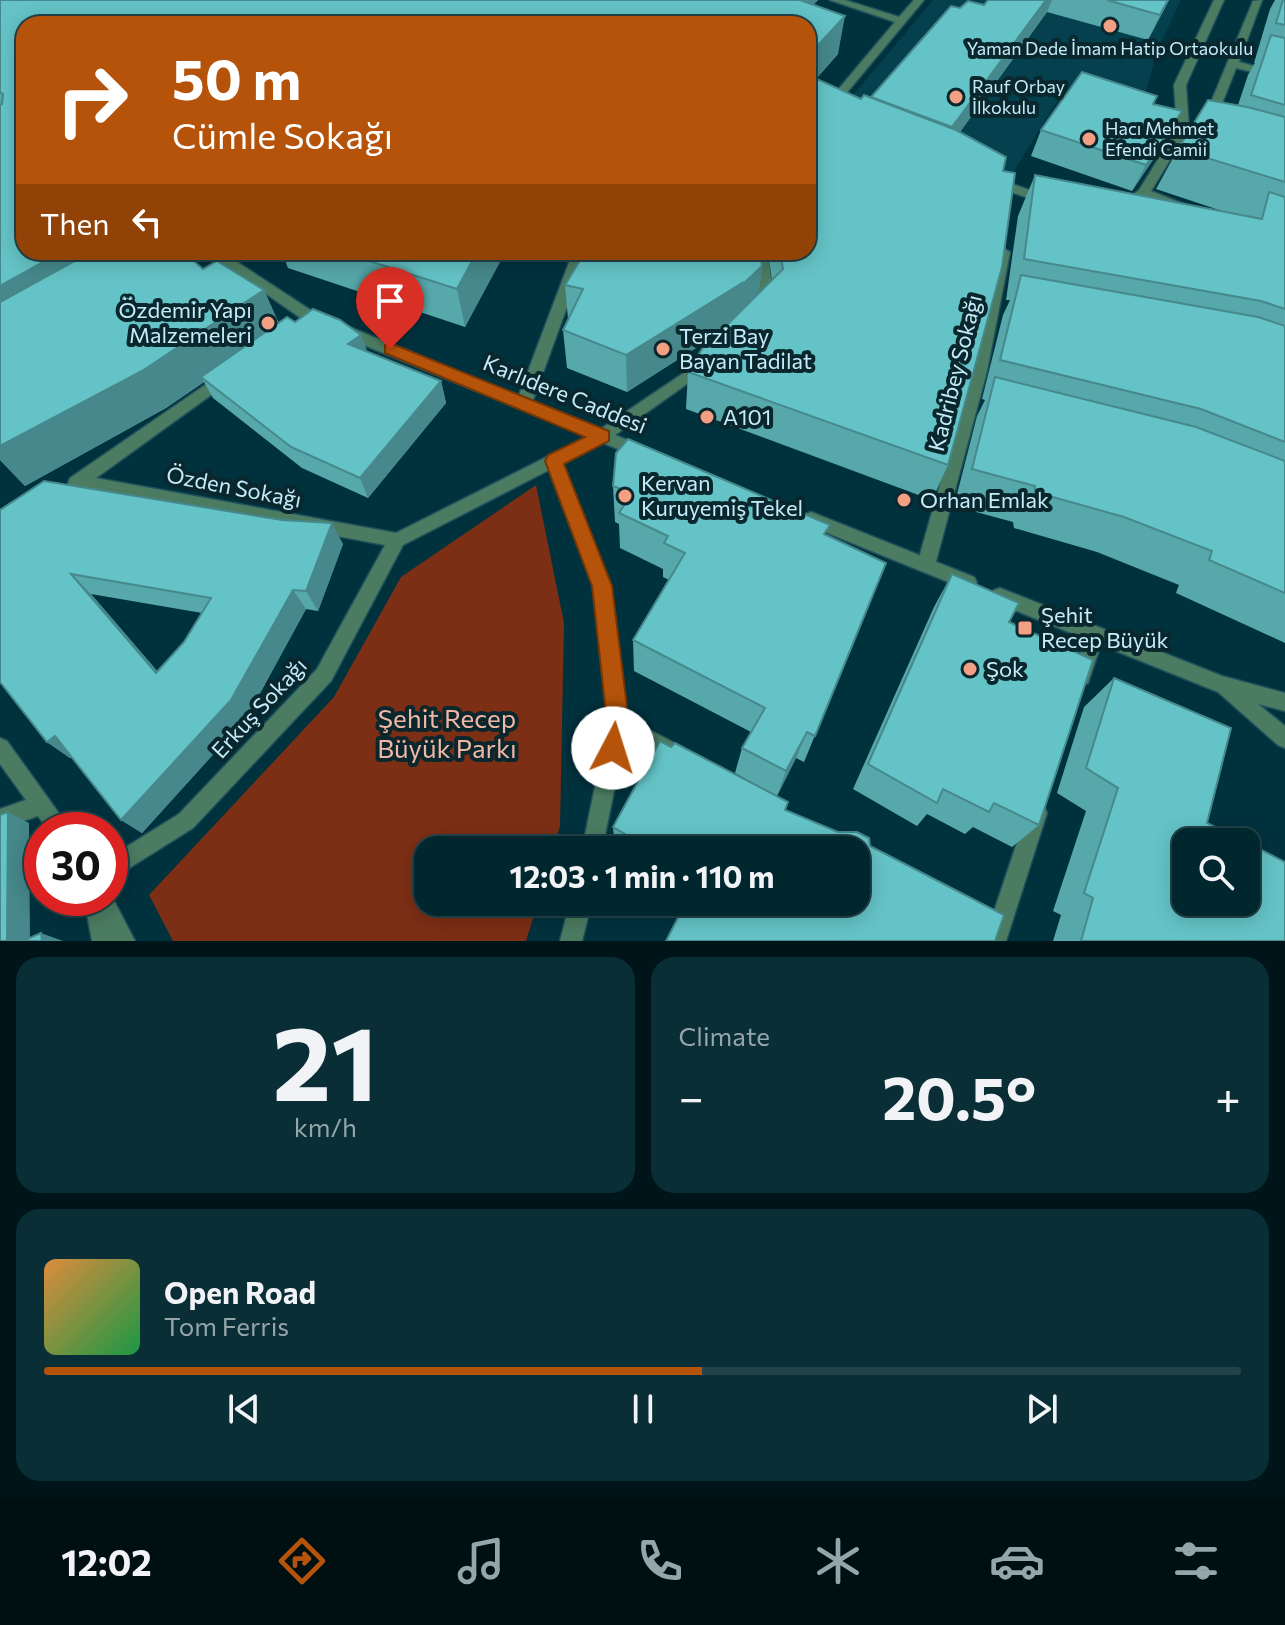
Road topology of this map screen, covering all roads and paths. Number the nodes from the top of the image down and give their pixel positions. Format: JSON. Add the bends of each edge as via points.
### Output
{"nodes":[{"id":1,"x":835,"y":0,"type":"edge"},
{"id":2,"x":919,"y":0,"type":"edge"},
{"id":3,"x":1219,"y":0,"type":"edge"},
{"id":4,"x":1260,"y":1,"type":"edge"},
{"id":5,"x":902,"y":21,"type":"junction"},
{"id":6,"x":1233,"y":64,"type":"junction"},
{"id":7,"x":1285,"y":77,"type":"edge"},
{"id":8,"x":836,"y":121,"type":"edge"},
{"id":9,"x":1193,"y":132,"type":"junction"},
{"id":10,"x":983,"y":177,"type":"edge"},
{"id":11,"x":1144,"y":193,"type":"junction"},
{"id":12,"x":1062,"y":206,"type":"edge"},
{"id":13,"x":1200,"y":212,"type":"edge"},
{"id":14,"x":1108,"y":221,"type":"edge"},
{"id":15,"x":1006,"y":233,"type":"edge"},
{"id":16,"x":223,"y":260,"type":"edge"},
{"id":17,"x":577,"y":260,"type":"edge"},
{"id":18,"x":762,"y":260,"type":"edge"},
{"id":19,"x":757,"y":316,"type":"edge"},
{"id":20,"x":717,"y":355,"type":"edge"},
{"id":21,"x":233,"y":371,"type":"edge"},
{"id":22,"x":524,"y":403,"type":"junction"},
{"id":23,"x":602,"y":436,"type":"junction"},
{"id":24,"x":661,"y":460,"type":"edge"},
{"id":25,"x":554,"y":461,"type":"junction"},
{"id":26,"x":794,"y":512,"type":"edge"},
{"id":27,"x":397,"y":540,"type":"junction"},
{"id":28,"x":926,"y":565,"type":"junction"},
{"id":29,"x":1095,"y":635,"type":"junction"},
{"id":30,"x":1222,"y":685,"type":"junction"},
{"id":31,"x":1076,"y":693,"type":"edge"},
{"id":32,"x":1285,"y":702,"type":"edge"},
{"id":33,"x":618,"y":723,"type":"junction"},
{"id":34,"x":1285,"y":738,"type":"edge"},
{"id":35,"x":0,"y":748,"type":"edge"},
{"id":36,"x":700,"y":768,"type":"edge"},
{"id":37,"x":1042,"y":796,"type":"edge"},
{"id":38,"x":42,"y":805,"type":"junction"},
{"id":39,"x":47,"y":812,"type":"edge"},
{"id":40,"x":0,"y":819,"type":"edge"},
{"id":41,"x":595,"y":836,"type":"edge"},
{"id":42,"x":128,"y":858,"type":"edge"},
{"id":43,"x":98,"y":916,"type":"edge"},
{"id":44,"x":111,"y":916,"type":"edge"},
{"id":45,"x":577,"y":916,"type":"edge"},
{"id":46,"x":993,"y":930,"type":"edge"},
{"id":47,"x":103,"y":941,"type":"edge"},
{"id":48,"x":124,"y":941,"type":"edge"},
{"id":49,"x":571,"y":941,"type":"edge"}],
"edges":[{"from":1,"to":5,"type":"street"},
{"from":2,"to":5,"type":"street"},
{"from":3,"to":9,"type":"street","via":[[1180,85]]},
{"from":4,"to":6,"type":"street"},
{"from":5,"to":8,"type":"street","via":[[822,115]]},
{"from":6,"to":7,"type":"street"},
{"from":6,"to":9,"type":"street"},
{"from":9,"to":11,"type":"street"},
{"from":10,"to":12,"type":"street","via":[[1012,196]]},
{"from":11,"to":13,"type":"street"},
{"from":11,"to":14,"type":"street"},
{"from":15,"to":28,"type":"street","name":"Kadribey Sokağı","via":[[1003,308],[979,407]]},
{"from":16,"to":22,"type":"street","name":"Karlıdere Caddesi","via":[[304,322]]},
{"from":17,"to":22,"type":"street"},
{"from":18,"to":19,"type":"street","via":[[767,306]]},
{"from":20,"to":23,"type":"street"},
{"from":21,"to":27,"type":"street","name":"Özden Sokağı","via":[[73,485]]},
{"from":22,"to":23,"type":"street","name":"Karlıdere Caddesi"},
{"from":23,"to":24,"type":"street","name":"Karlıdere Caddesi"},
{"from":23,"to":25,"type":"street"},
{"from":25,"to":27,"type":"street"},
{"from":25,"to":33,"type":"street","via":[[602,586]]},
{"from":26,"to":28,"type":"street"},
{"from":27,"to":42,"type":"street","name":"Erkuş Sokağı","via":[[324,675],[186,821]]},
{"from":28,"to":29,"type":"street"},
{"from":29,"to":30,"type":"street"},
{"from":29,"to":31,"type":"street"},
{"from":30,"to":32,"type":"street"},
{"from":30,"to":34,"type":"street"},
{"from":33,"to":36,"type":"street"},
{"from":33,"to":41,"type":"street"},
{"from":35,"to":38,"type":"street"},
{"from":37,"to":46,"type":"street"},
{"from":38,"to":39,"type":"street"},
{"from":38,"to":40,"type":"street"},
{"from":43,"to":47,"type":"street"},
{"from":44,"to":48,"type":"street"},
{"from":45,"to":49,"type":"street"}]}
